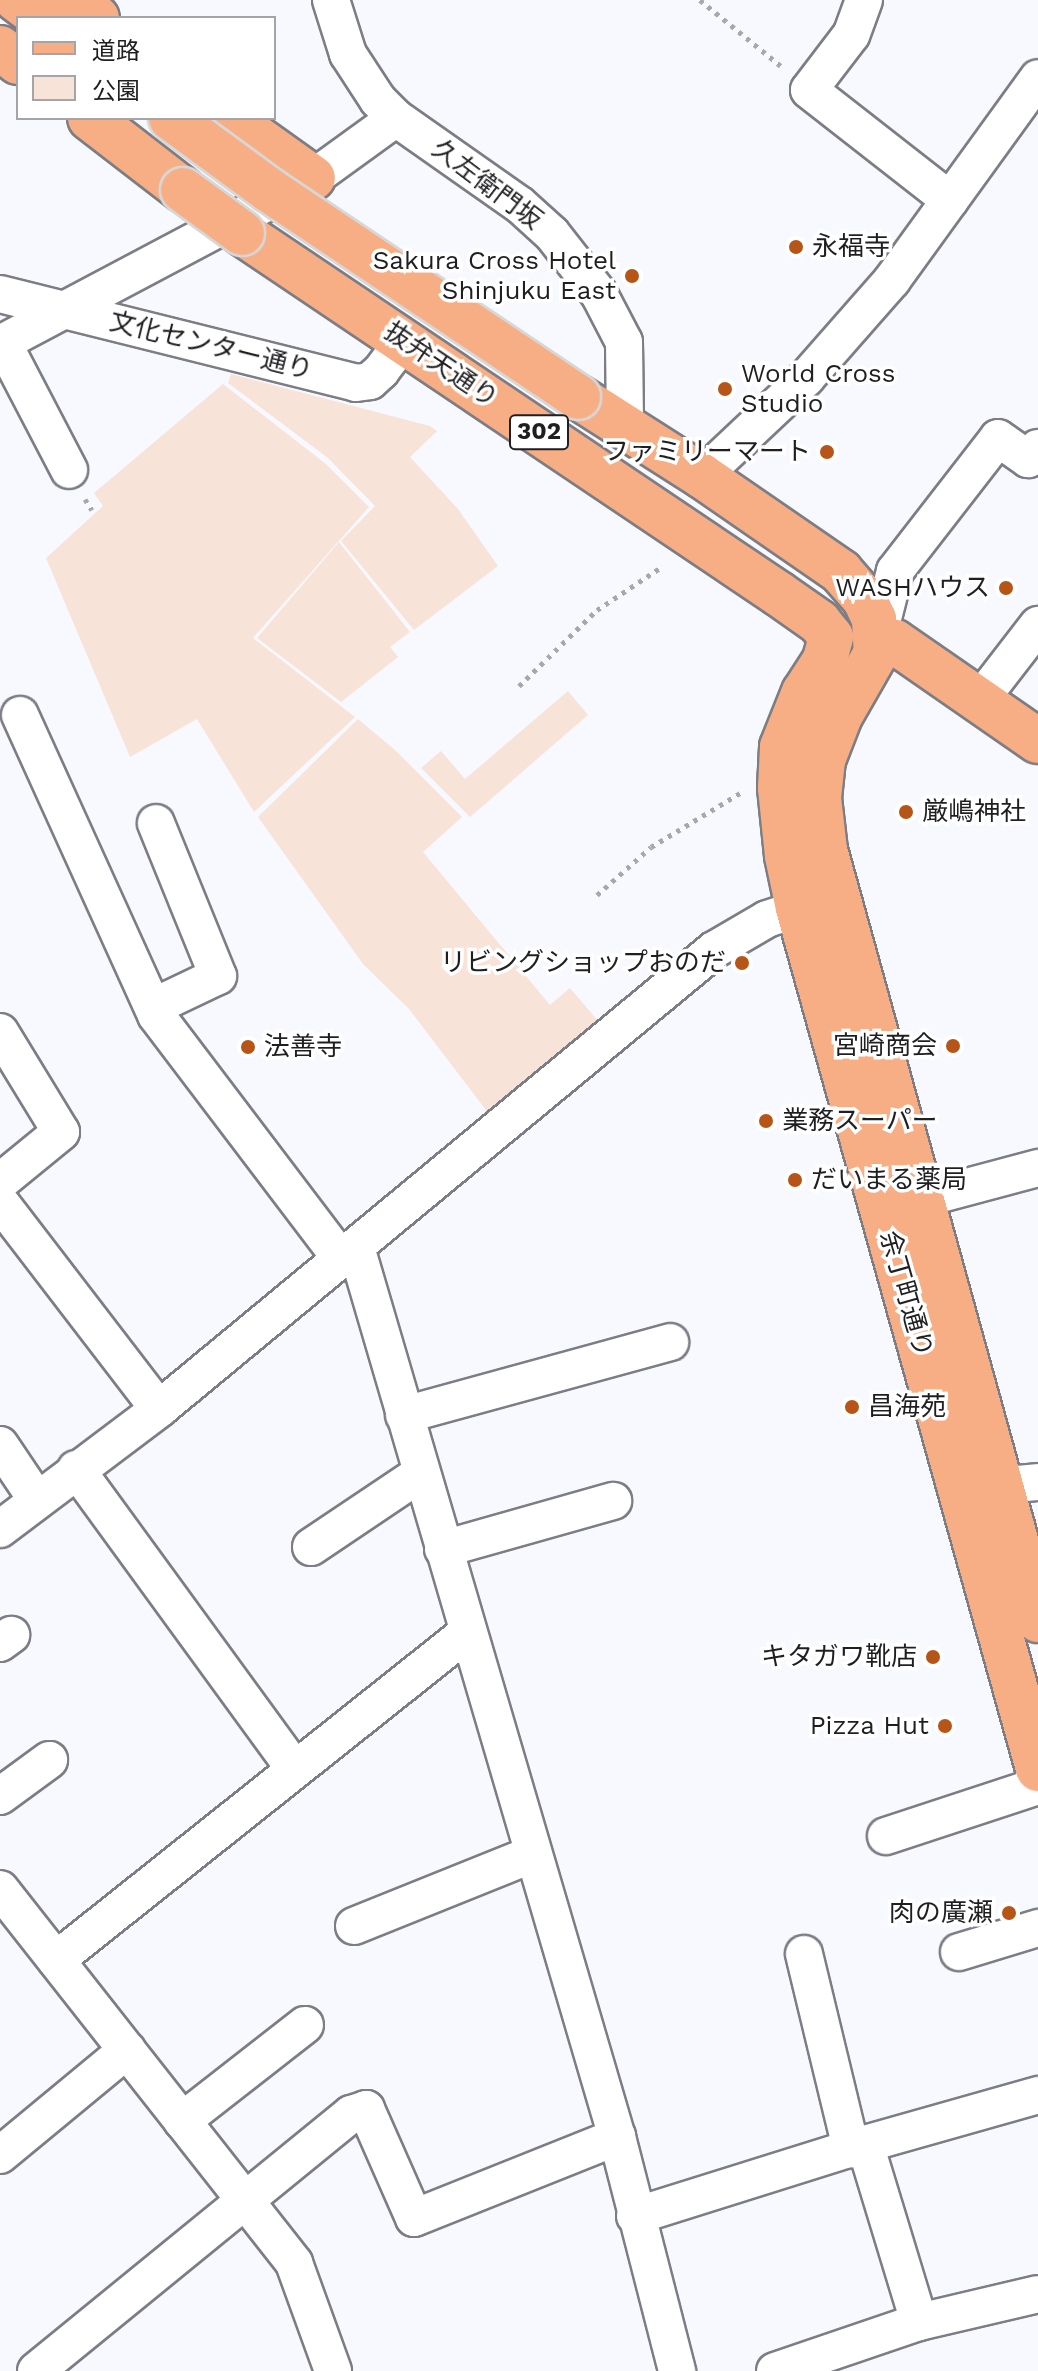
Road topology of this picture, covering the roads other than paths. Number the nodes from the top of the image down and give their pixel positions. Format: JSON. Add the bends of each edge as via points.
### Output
{"nodes":[{"id":1,"x":17,"y":0,"type":"edge"},
{"id":2,"x":74,"y":0,"type":"edge"},
{"id":3,"x":331,"y":0,"type":"edge"},
{"id":4,"x":864,"y":0,"type":"edge"},
{"id":5,"x":38,"y":16,"type":"edge"},
{"id":6,"x":94,"y":16,"type":"edge"},
{"id":7,"x":0,"y":48,"type":"edge"},
{"id":8,"x":16,"y":60,"type":"edge"},
{"id":9,"x":1038,"y":78,"type":"edge"},
{"id":10,"x":396,"y":118,"type":"junction"},
{"id":11,"x":93,"y":120,"type":"edge"},
{"id":12,"x":174,"y":120,"type":"edge"},
{"id":13,"x":232,"y":120,"type":"edge"},
{"id":14,"x":313,"y":178,"type":"junction"},
{"id":15,"x":950,"y":200,"type":"junction"},
{"id":16,"x":0,"y":294,"type":"edge"},
{"id":17,"x":65,"y":309,"type":"junction"},
{"id":18,"x":404,"y":340,"type":"junction"},
{"id":19,"x":2,"y":343,"type":"edge"},
{"id":20,"x":625,"y":427,"type":"junction"},
{"id":21,"x":1038,"y":448,"type":"edge"},
{"id":22,"x":69,"y":470,"type":"dead end"},
{"id":23,"x":702,"y":476,"type":"junction"},
{"id":24,"x":1038,"y":625,"type":"edge"},
{"id":25,"x":831,"y":637,"type":"junction"},
{"id":26,"x":878,"y":638,"type":"junction"},
{"id":27,"x":980,"y":700,"type":"junction"},
{"id":28,"x":20,"y":715,"type":"dead end"},
{"id":29,"x":1038,"y":741,"type":"edge"},
{"id":30,"x":156,"y":823,"type":"dead end"},
{"id":31,"x":817,"y":902,"type":"junction"},
{"id":32,"x":153,"y":1007,"type":"junction"},
{"id":33,"x":2,"y":1039,"type":"edge"},
{"id":34,"x":1038,"y":1168,"type":"edge"},
{"id":35,"x":0,"y":1182,"type":"edge"},
{"id":36,"x":922,"y":1199,"type":"junction"},
{"id":37,"x":0,"y":1202,"type":"edge"},
{"id":38,"x":349,"y":1254,"type":"junction"},
{"id":39,"x":670,"y":1342,"type":"dead end"},
{"id":40,"x":159,"y":1409,"type":"junction"},
{"id":41,"x":404,"y":1415,"type":"junction"},
{"id":42,"x":0,"y":1445,"type":"edge"},
{"id":43,"x":76,"y":1469,"type":"junction"},
{"id":44,"x":421,"y":1473,"type":"junction"},
{"id":45,"x":1000,"y":1486,"type":"edge"},
{"id":46,"x":37,"y":1500,"type":"junction"},
{"id":47,"x":613,"y":1501,"type":"dead end"},
{"id":48,"x":0,"y":1529,"type":"edge"},
{"id":49,"x":311,"y":1547,"type":"dead end"},
{"id":50,"x":443,"y":1549,"type":"junction"},
{"id":51,"x":1038,"y":1620,"type":"edge"},
{"id":52,"x":467,"y":1633,"type":"junction"},
{"id":53,"x":49,"y":1760,"type":"dead end"},
{"id":54,"x":295,"y":1769,"type":"junction"},
{"id":55,"x":1038,"y":1769,"type":"edge"},
{"id":56,"x":1038,"y":1786,"type":"edge"},
{"id":57,"x":0,"y":1796,"type":"edge"},
{"id":58,"x":886,"y":1836,"type":"dead end"},
{"id":59,"x":533,"y":1854,"type":"junction"},
{"id":60,"x":0,"y":1889,"type":"edge"},
{"id":61,"x":354,"y":1926,"type":"dead end"},
{"id":62,"x":1038,"y":1928,"type":"edge"},
{"id":63,"x":959,"y":1952,"type":"dead end"},
{"id":64,"x":804,"y":1954,"type":"dead end"},
{"id":65,"x":56,"y":1960,"type":"junction"},
{"id":66,"x":305,"y":2025,"type":"dead end"},
{"id":67,"x":127,"y":2050,"type":"junction"},
{"id":68,"x":1038,"y":2095,"type":"edge"},
{"id":69,"x":182,"y":2121,"type":"junction"},
{"id":70,"x":617,"y":2137,"type":"junction"},
{"id":71,"x":858,"y":2146,"type":"junction"},
{"id":72,"x":0,"y":2155,"type":"edge"},
{"id":73,"x":244,"y":2198,"type":"junction"},
{"id":74,"x":635,"y":2216,"type":"junction"},
{"id":75,"x":1038,"y":2294,"type":"edge"},
{"id":76,"x":919,"y":2322,"type":"junction"},
{"id":77,"x":36,"y":2371,"type":"edge"},
{"id":78,"x":333,"y":2371,"type":"edge"},
{"id":79,"x":677,"y":2371,"type":"edge"},
{"id":80,"x":775,"y":2371,"type":"edge"}],
"edges":[{"from":1,"to":5,"type":"main road"},
{"from":2,"to":6,"type":"main road"},
{"from":3,"to":10,"type":"street","name":"久左衛門坂","via":[[348,54]]},
{"from":4,"to":15,"type":"street","via":[[851,35],[809,90]]},
{"from":7,"to":8,"type":"main road"},
{"from":9,"to":15,"type":"street"},
{"from":10,"to":14,"type":"street"},
{"from":10,"to":20,"type":"street","name":"久左衛門坂","via":[[520,205],[552,234],[599,294],[624,342]]},
{"from":11,"to":18,"type":"main road","name":"抜弁天通り","number":"302","bridge":true,"via":[[242,233]]},
{"from":12,"to":20,"type":"main road","name":"抜弁天通り","number":"302","bridge":true,"via":[[269,190]]},
{"from":13,"to":14,"type":"main road"},
{"from":14,"to":17,"type":"street"},
{"from":15,"to":23,"type":"street","via":[[892,280],[806,378]]},
{"from":16,"to":17,"type":"street","name":"文化センター通り"},
{"from":17,"to":18,"type":"street","name":"文化センター通り","via":[[356,383],[370,381]]},
{"from":17,"to":19,"type":"street"},
{"from":18,"to":25,"type":"main road","name":"抜弁天通り","number":"302","via":[[779,594]]},
{"from":19,"to":22,"type":"street"},
{"from":20,"to":23,"type":"main road","name":"抜弁天通り","number":"302"},
{"from":21,"to":26,"type":"street","via":[[1028,459],[998,438],[895,571]]},
{"from":23,"to":26,"type":"main road","name":"抜弁天通り","number":"302","via":[[841,572],[865,600]]},
{"from":24,"to":27,"type":"street"},
{"from":25,"to":26,"type":"street"},
{"from":25,"to":31,"type":"main road","name":"余丁町通り","via":[[825,660],[790,719],[782,747],[781,809]]},
{"from":26,"to":27,"type":"main road","via":[[895,642]]},
{"from":26,"to":31,"type":"main road","name":"余丁町通り","via":[[868,670],[828,742],[819,779]]},
{"from":27,"to":29,"type":"main road"},
{"from":28,"to":32,"type":"street"},
{"from":30,"to":32,"type":"street","via":[[218,976]]},
{"from":31,"to":36,"type":"main road","name":"余丁町通り"},
{"from":31,"to":38,"type":"street","via":[[767,919],[714,950]]},
{"from":31,"to":45,"type":"main road","name":"余丁町通り"},
{"from":32,"to":38,"type":"street"},
{"from":33,"to":35,"type":"street","via":[[61,1132]]},
{"from":34,"to":36,"type":"street"},
{"from":36,"to":45,"type":"main road","name":"余丁町通り"},
{"from":37,"to":40,"type":"street"},
{"from":38,"to":40,"type":"street"},
{"from":38,"to":41,"type":"street"},
{"from":39,"to":41,"type":"street"},
{"from":40,"to":43,"type":"street"},
{"from":41,"to":44,"type":"street"},
{"from":42,"to":46,"type":"street"},
{"from":43,"to":46,"type":"street"},
{"from":43,"to":54,"type":"street"},
{"from":44,"to":49,"type":"street"},
{"from":44,"to":50,"type":"street"},
{"from":45,"to":51,"type":"main road","name":"余丁町通り"},
{"from":45,"to":55,"type":"main road","name":"余丁町通り"},
{"from":46,"to":48,"type":"street"},
{"from":47,"to":50,"type":"street"},
{"from":50,"to":52,"type":"street"},
{"from":52,"to":54,"type":"street"},
{"from":52,"to":59,"type":"street"},
{"from":53,"to":57,"type":"street"},
{"from":54,"to":65,"type":"street"},
{"from":56,"to":58,"type":"street"},
{"from":59,"to":61,"type":"street"},
{"from":59,"to":70,"type":"street"},
{"from":60,"to":65,"type":"street"},
{"from":62,"to":63,"type":"street"},
{"from":64,"to":71,"type":"street"},
{"from":65,"to":67,"type":"street"},
{"from":66,"to":69,"type":"street"},
{"from":67,"to":69,"type":"street"},
{"from":67,"to":72,"type":"street"},
{"from":68,"to":71,"type":"street"},
{"from":69,"to":73,"type":"street"},
{"from":70,"to":73,"type":"street","via":[[414,2218],[366,2109],[351,2114]]},
{"from":70,"to":74,"type":"street"},
{"from":71,"to":74,"type":"street"},
{"from":71,"to":76,"type":"street"},
{"from":73,"to":77,"type":"street"},
{"from":73,"to":78,"type":"street","via":[[294,2263]]},
{"from":74,"to":79,"type":"street"},
{"from":75,"to":76,"type":"street"},
{"from":76,"to":80,"type":"street"}]}
